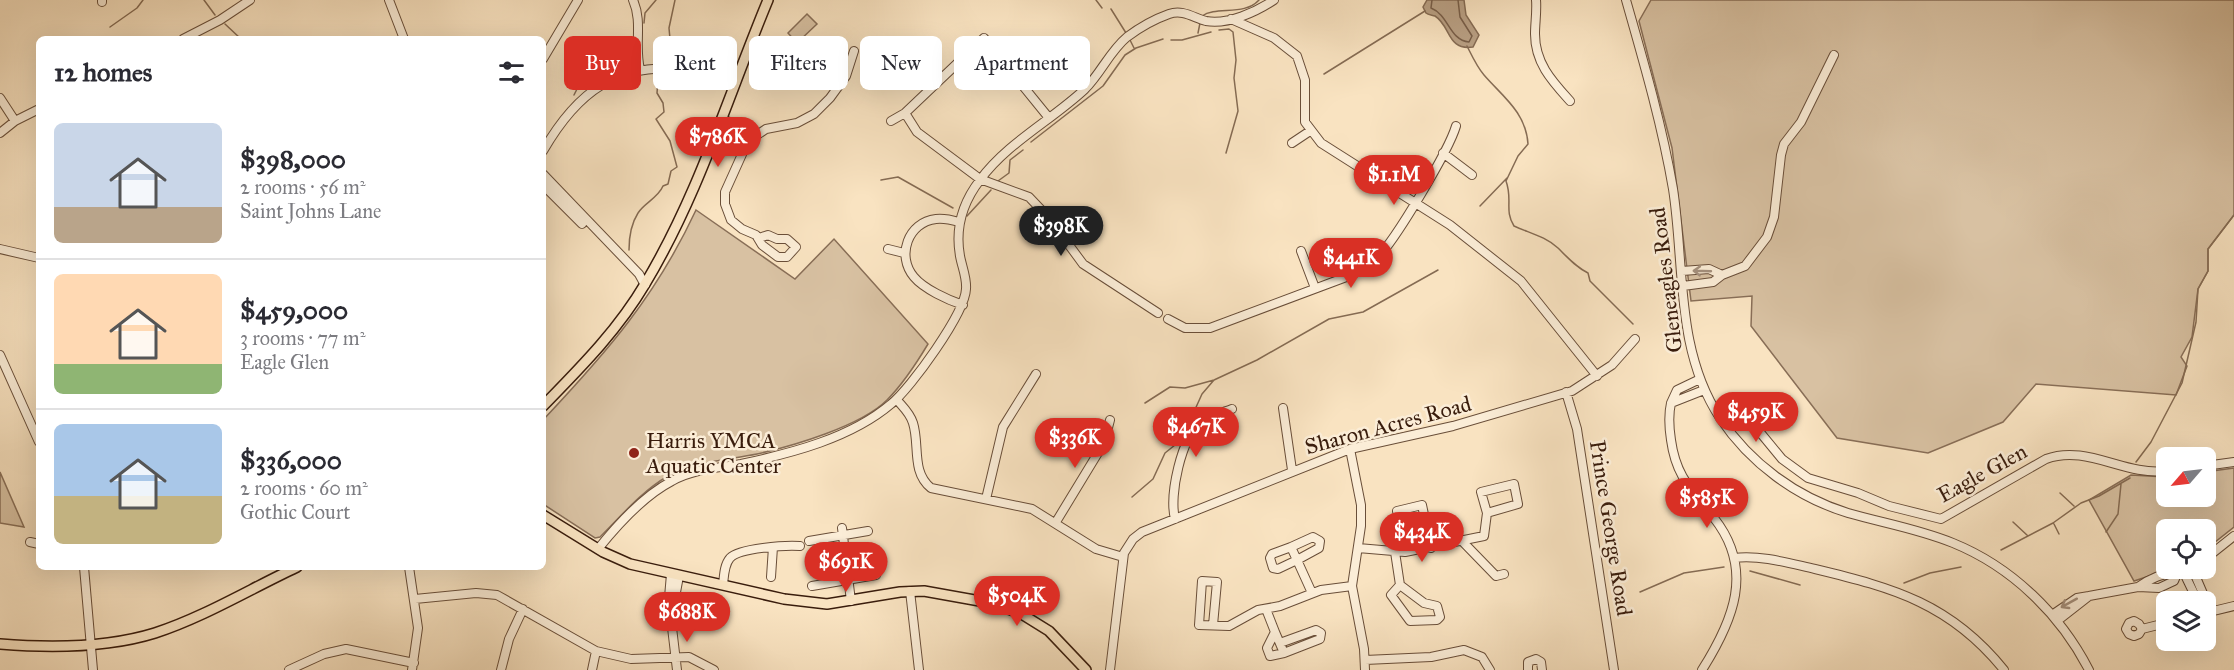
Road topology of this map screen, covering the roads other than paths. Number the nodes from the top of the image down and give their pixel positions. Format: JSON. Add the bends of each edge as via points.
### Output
{"nodes":[{"id":1,"x":250,"y":0,"type":"edge"},
{"id":2,"x":389,"y":0,"type":"edge"},
{"id":3,"x":578,"y":0,"type":"edge"},
{"id":4,"x":633,"y":0,"type":"edge"},
{"id":5,"x":768,"y":0,"type":"edge"},
{"id":6,"x":1274,"y":0,"type":"edge"},
{"id":7,"x":1536,"y":0,"type":"edge"},
{"id":8,"x":1626,"y":0,"type":"edge"},
{"id":9,"x":1231,"y":19,"type":"junction"},
{"id":10,"x":192,"y":36,"type":"edge"},
{"id":11,"x":403,"y":36,"type":"edge"},
{"id":12,"x":638,"y":36,"type":"edge"},
{"id":13,"x":854,"y":51,"type":"dead end"},
{"id":14,"x":546,"y":54,"type":"edge"},
{"id":15,"x":1834,"y":55,"type":"dead end"},
{"id":16,"x":737,"y":79,"type":"edge"},
{"id":17,"x":597,"y":90,"type":"edge"},
{"id":18,"x":733,"y":90,"type":"edge"},
{"id":19,"x":0,"y":98,"type":"edge"},
{"id":20,"x":1570,"y":101,"type":"dead end"},
{"id":21,"x":36,"y":111,"type":"edge"},
{"id":22,"x":905,"y":113,"type":"junction"},
{"id":23,"x":1049,"y":118,"type":"junction"},
{"id":24,"x":723,"y":119,"type":"junction"},
{"id":25,"x":15,"y":121,"type":"junction"},
{"id":26,"x":891,"y":121,"type":"dead end"},
{"id":27,"x":1456,"y":126,"type":"dead end"},
{"id":28,"x":1310,"y":131,"type":"junction"},
{"id":29,"x":0,"y":133,"type":"edge"},
{"id":30,"x":752,"y":137,"type":"junction"},
{"id":31,"x":1292,"y":143,"type":"dead end"},
{"id":32,"x":546,"y":145,"type":"edge"},
{"id":33,"x":1443,"y":153,"type":"junction"},
{"id":34,"x":1472,"y":175,"type":"dead end"},
{"id":35,"x":546,"y":177,"type":"edge"},
{"id":36,"x":980,"y":179,"type":"junction"},
{"id":37,"x":546,"y":188,"type":"edge"},
{"id":38,"x":1413,"y":202,"type":"junction"},
{"id":39,"x":959,"y":222,"type":"junction"},
{"id":40,"x":759,"y":238,"type":"dead end"},
{"id":41,"x":0,"y":249,"type":"edge"},
{"id":42,"x":888,"y":249,"type":"dead end"},
{"id":43,"x":1301,"y":251,"type":"dead end"},
{"id":44,"x":904,"y":252,"type":"junction"},
{"id":45,"x":36,"y":257,"type":"edge"},
{"id":46,"x":1682,"y":271,"type":"junction"},
{"id":47,"x":1722,"y":275,"type":"junction"},
{"id":48,"x":645,"y":285,"type":"junction"},
{"id":49,"x":1683,"y":286,"type":"junction"},
{"id":50,"x":1315,"y":288,"type":"junction"},
{"id":51,"x":963,"y":304,"type":"junction"},
{"id":52,"x":1158,"y":313,"type":"dead end"},
{"id":53,"x":1168,"y":319,"type":"dead end"},
{"id":54,"x":1635,"y":339,"type":"dead end"},
{"id":55,"x":0,"y":355,"type":"edge"},
{"id":56,"x":1036,"y":374,"type":"dead end"},
{"id":57,"x":1597,"y":375,"type":"junction"},
{"id":58,"x":1700,"y":379,"type":"junction"},
{"id":59,"x":1704,"y":390,"type":"junction"},
{"id":60,"x":1566,"y":392,"type":"junction"},
{"id":61,"x":897,"y":400,"type":"junction"},
{"id":62,"x":546,"y":403,"type":"edge"},
{"id":63,"x":1671,"y":403,"type":"junction"},
{"id":64,"x":1283,"y":408,"type":"dead end"},
{"id":65,"x":1740,"y":408,"type":"dead end"},
{"id":66,"x":1232,"y":409,"type":"dead end"},
{"id":67,"x":1110,"y":420,"type":"dead end"},
{"id":68,"x":36,"y":435,"type":"edge"},
{"id":69,"x":1350,"y":449,"type":"junction"},
{"id":70,"x":2234,"y":462,"type":"edge"},
{"id":71,"x":2216,"y":464,"type":"edge"},
{"id":72,"x":1292,"y":470,"type":"junction"},
{"id":73,"x":2156,"y":471,"type":"edge"},
{"id":74,"x":986,"y":499,"type":"junction"},
{"id":75,"x":1487,"y":513,"type":"junction"},
{"id":76,"x":546,"y":517,"type":"edge"},
{"id":77,"x":1175,"y":519,"type":"junction"},
{"id":78,"x":1056,"y":522,"type":"junction"},
{"id":79,"x":1427,"y":528,"type":"junction"},
{"id":80,"x":843,"y":531,"type":"junction"},
{"id":81,"x":868,"y":531,"type":"dead end"},
{"id":82,"x":2234,"y":536,"type":"edge"},
{"id":83,"x":809,"y":541,"type":"dead end"},
{"id":84,"x":1462,"y":541,"type":"junction"},
{"id":85,"x":800,"y":546,"type":"dead end"},
{"id":86,"x":773,"y":547,"type":"junction"},
{"id":87,"x":1291,"y":547,"type":"junction"},
{"id":88,"x":1358,"y":548,"type":"junction"},
{"id":89,"x":1431,"y":548,"type":"junction"},
{"id":90,"x":598,"y":549,"type":"junction"},
{"id":91,"x":2216,"y":550,"type":"edge"},
{"id":92,"x":1395,"y":552,"type":"junction"},
{"id":93,"x":1123,"y":557,"type":"junction"},
{"id":94,"x":1734,"y":558,"type":"junction"},
{"id":95,"x":1297,"y":560,"type":"junction"},
{"id":96,"x":84,"y":570,"type":"edge"},
{"id":97,"x":291,"y":570,"type":"edge"},
{"id":98,"x":410,"y":570,"type":"edge"},
{"id":99,"x":1504,"y":574,"type":"dead end"},
{"id":100,"x":675,"y":575,"type":"junction"},
{"id":101,"x":876,"y":575,"type":"dead end"},
{"id":102,"x":771,"y":577,"type":"dead end"},
{"id":103,"x":2176,"y":579,"type":"edge"},
{"id":104,"x":847,"y":580,"type":"junction"},
{"id":105,"x":723,"y":585,"type":"junction"},
{"id":106,"x":1400,"y":585,"type":"junction"},
{"id":107,"x":812,"y":586,"type":"dead end"},
{"id":108,"x":1352,"y":586,"type":"junction"},
{"id":109,"x":910,"y":591,"type":"junction"},
{"id":110,"x":1312,"y":593,"type":"junction"},
{"id":111,"x":415,"y":599,"type":"junction"},
{"id":112,"x":851,"y":601,"type":"junction"},
{"id":113,"x":2234,"y":606,"type":"edge"},
{"id":114,"x":523,"y":609,"type":"junction"},
{"id":115,"x":1262,"y":609,"type":"junction"},
{"id":116,"x":2216,"y":611,"type":"edge"},
{"id":117,"x":2054,"y":618,"type":"junction"},
{"id":118,"x":1214,"y":625,"type":"junction"},
{"id":119,"x":2156,"y":626,"type":"edge"},
{"id":120,"x":2142,"y":629,"type":"dead end"},
{"id":121,"x":1275,"y":632,"type":"junction"},
{"id":122,"x":93,"y":643,"type":"junction"},
{"id":123,"x":1280,"y":643,"type":"junction"},
{"id":124,"x":0,"y":644,"type":"edge"},
{"id":125,"x":596,"y":651,"type":"junction"},
{"id":126,"x":1284,"y":653,"type":"junction"},
{"id":127,"x":676,"y":657,"type":"junction"},
{"id":128,"x":1365,"y":660,"type":"junction"},
{"id":129,"x":413,"y":667,"type":"edge"},
{"id":130,"x":1083,"y":669,"type":"edge"},
{"id":131,"x":93,"y":670,"type":"edge"},
{"id":132,"x":289,"y":670,"type":"edge"},
{"id":133,"x":501,"y":670,"type":"edge"},
{"id":134,"x":592,"y":670,"type":"edge"},
{"id":135,"x":677,"y":670,"type":"edge"},
{"id":136,"x":714,"y":670,"type":"edge"},
{"id":137,"x":919,"y":670,"type":"edge"},
{"id":138,"x":1110,"y":670,"type":"edge"},
{"id":139,"x":1365,"y":670,"type":"edge"},
{"id":140,"x":1490,"y":670,"type":"edge"},
{"id":141,"x":1528,"y":670,"type":"edge"},
{"id":142,"x":1542,"y":670,"type":"edge"},
{"id":143,"x":1614,"y":670,"type":"edge"},
{"id":144,"x":1702,"y":670,"type":"edge"},
{"id":145,"x":2004,"y":670,"type":"edge"},
{"id":146,"x":2089,"y":670,"type":"edge"}],
"edges":[{"from":1,"to":10,"type":"street"},
{"from":2,"to":11,"type":"street"},
{"from":3,"to":14,"type":"street"},
{"from":4,"to":12,"type":"street","via":[[639,15]]},
{"from":5,"to":16,"type":"main road"},
{"from":6,"to":9,"type":"street"},
{"from":7,"to":20,"type":"street","via":[[1540,62]]},
{"from":8,"to":46,"type":"street","name":"Gleneagles Road","via":[[1666,150]]},
{"from":9,"to":23,"type":"street","via":[[1214,22],[1172,13],[1141,28],[1123,41],[1087,86]]},
{"from":9,"to":28,"type":"street","via":[[1274,38],[1297,56],[1305,80],[1304,114]]},
{"from":13,"to":30,"type":"street","via":[[846,76],[814,114]]},
{"from":15,"to":47,"type":"street","via":[[1801,122],[1784,144],[1774,217],[1767,237],[1745,266]]},
{"from":17,"to":32,"type":"street","via":[[581,98]]},
{"from":18,"to":24,"type":"main road"},
{"from":19,"to":25,"type":"street"},
{"from":21,"to":25,"type":"street"},
{"from":22,"to":23,"type":"street","via":[[984,38]]},
{"from":22,"to":26,"type":"street"},
{"from":22,"to":36,"type":"street","via":[[917,132]]},
{"from":23,"to":36,"type":"street"},
{"from":24,"to":30,"type":"street"},
{"from":24,"to":48,"type":"main road","via":[[688,204]]},
{"from":25,"to":29,"type":"street"},
{"from":27,"to":33,"type":"street"},
{"from":28,"to":31,"type":"street"},
{"from":28,"to":38,"type":"street","via":[[1324,146]]},
{"from":30,"to":40,"type":"street","via":[[744,146],[724,204],[736,225]]},
{"from":33,"to":34,"type":"street"},
{"from":33,"to":38,"type":"street"},
{"from":35,"to":48,"type":"street","via":[[639,274]]},
{"from":36,"to":39,"type":"street"},
{"from":36,"to":52,"type":"street","via":[[1029,197],[1083,264]]},
{"from":37,"to":48,"type":"street"},
{"from":38,"to":50,"type":"street","via":[[1377,259],[1359,272]]},
{"from":38,"to":57,"type":"street","via":[[1450,225],[1521,281]]},
{"from":39,"to":44,"type":"street","via":[[936,218],[927,221],[910,234]]},
{"from":39,"to":51,"type":"street","via":[[958,246],[966,281]]},
{"from":41,"to":45,"type":"street"},
{"from":42,"to":44,"type":"street"},
{"from":43,"to":50,"type":"street"},
{"from":44,"to":51,"type":"street","via":[[915,279]]},
{"from":47,"to":46,"type":"street","one_way":true,"via":[[1708,269]]},
{"from":46,"to":49,"type":"street","name":"Gleneagles Road"},
{"from":47,"to":49,"type":"street","via":[[1713,282]]},
{"from":48,"to":62,"type":"main road","via":[[596,351]]},
{"from":49,"to":58,"type":"street","name":"Gleneagles Road","via":[[1689,340]]},
{"from":50,"to":53,"type":"street","via":[[1204,329],[1185,328]]},
{"from":51,"to":61,"type":"street"},
{"from":54,"to":57,"type":"street","name":"Sharon Acres Road","via":[[1612,365]]},
{"from":55,"to":68,"type":"street"},
{"from":56,"to":74,"type":"street","via":[[1003,428]]},
{"from":57,"to":60,"type":"street","name":"Sharon Acres Road"},
{"from":58,"to":59,"type":"street","name":"Gleneagles Road"},
{"from":58,"to":63,"type":"street","via":[[1677,390]]},
{"from":59,"to":63,"type":"street"},
{"from":59,"to":117,"type":"street","name":"Gleneagles Road","via":[[1745,450],[1792,488],[1828,506],[1958,545],[2014,579]]},
{"from":60,"to":69,"type":"street","name":"Sharon Acres Road","via":[[1453,426]]},
{"from":60,"to":143,"type":"street","name":"Prince George Road","via":[[1577,429]]},
{"from":61,"to":74,"type":"street","via":[[913,423],[918,468],[926,484],[939,492]]},
{"from":61,"to":90,"type":"street","via":[[864,423],[818,443],[672,481],[638,507]]},
{"from":63,"to":94,"type":"street","via":[[1669,422],[1678,469],[1689,490],[1723,531]]},
{"from":64,"to":72,"type":"street"},
{"from":65,"to":73,"type":"street","name":"Eagle Glen","via":[[1782,459],[1808,478],[1888,506],[1941,519],[2062,453]]},
{"from":66,"to":77,"type":"street","via":[[1204,420],[1189,435],[1172,496]]},
{"from":67,"to":78,"type":"street","via":[[1104,443]]},
{"from":69,"to":72,"type":"street","name":"Sharon Acres Road"},
{"from":69,"to":88,"type":"street","via":[[1361,505]]},
{"from":70,"to":71,"type":"street"},
{"from":72,"to":77,"type":"street","name":"Sharon Acres Road"},
{"from":74,"to":78,"type":"street","via":[[1021,506]]},
{"from":75,"to":75,"type":"street","via":[[1481,492],[1514,484],[1518,504]]},
{"from":75,"to":84,"type":"street","via":[[1484,536]]},
{"from":76,"to":90,"type":"main road"},
{"from":77,"to":93,"type":"street","name":"Sharon Acres Road","via":[[1137,535]]},
{"from":78,"to":93,"type":"street","via":[[1096,549]]},
{"from":79,"to":79,"type":"street","via":[[1422,505],[1397,512],[1402,531]]},
{"from":79,"to":89,"type":"street"},
{"from":80,"to":81,"type":"street"},
{"from":80,"to":83,"type":"street"},
{"from":80,"to":104,"type":"street"},
{"from":82,"to":91,"type":"street"},
{"from":84,"to":89,"type":"street"},
{"from":84,"to":99,"type":"street","via":[[1496,576]]},
{"from":85,"to":86,"type":"street"},
{"from":86,"to":102,"type":"street"},
{"from":86,"to":105,"type":"street","via":[[731,557]]},
{"from":87,"to":95,"type":"street"},
{"from":87,"to":95,"type":"street","via":[[1272,554],[1270,564],[1278,569]]},
{"from":87,"to":95,"type":"street","via":[[1313,537],[1320,541],[1319,548]]},
{"from":88,"to":92,"type":"street"},
{"from":88,"to":108,"type":"street"},
{"from":89,"to":92,"type":"street"},
{"from":90,"to":100,"type":"main road","via":[[630,564]]},
{"from":92,"to":106,"type":"street"},
{"from":93,"to":138,"type":"street"},
{"from":94,"to":144,"type":"street","via":[[1735,603],[1724,633]]},
{"from":94,"to":145,"type":"street","via":[[1762,557],[1905,594],[1948,619],[1979,643]]},
{"from":95,"to":110,"type":"street"},
{"from":96,"to":122,"type":"street"},
{"from":97,"to":122,"type":"main road","via":[[164,629]]},
{"from":98,"to":111,"type":"street"},
{"from":100,"to":105,"type":"main road"},
{"from":100,"to":127,"type":"street","via":[[668,609]]},
{"from":101,"to":104,"type":"street"},
{"from":103,"to":117,"type":"street","via":[[2159,588],[2138,587],[2089,596]]},
{"from":104,"to":107,"type":"street"},
{"from":104,"to":112,"type":"street"},
{"from":105,"to":112,"type":"main road","via":[[810,604]]},
{"from":106,"to":106,"type":"street","via":[[1424,603],[1437,606],[1440,617],[1410,621],[1391,595]]},
{"from":108,"to":110,"type":"street"},
{"from":108,"to":128,"type":"street"},
{"from":109,"to":112,"type":"main road"},
{"from":109,"to":130,"type":"main road","via":[[964,597],[1020,613],[1053,634]]},
{"from":109,"to":137,"type":"street"},
{"from":110,"to":115,"type":"street"},
{"from":111,"to":114,"type":"street","via":[[487,593]]},
{"from":111,"to":129,"type":"street","via":[[418,642]]},
{"from":113,"to":116,"type":"street"},
{"from":114,"to":125,"type":"street"},
{"from":114,"to":133,"type":"street"},
{"from":115,"to":118,"type":"street","via":[[1229,626]]},
{"from":115,"to":121,"type":"street"},
{"from":117,"to":146,"type":"street","name":"Gleneagles Road"},
{"from":118,"to":118,"type":"street","via":[[1199,625],[1202,581],[1217,582]]},
{"from":119,"to":120,"type":"street"},
{"from":121,"to":123,"type":"street"},
{"from":121,"to":126,"type":"street","via":[[1267,653]]},
{"from":122,"to":124,"type":"main road"},
{"from":122,"to":131,"type":"street"},
{"from":123,"to":126,"type":"street"},
{"from":123,"to":126,"type":"street","via":[[1316,630],[1321,633],[1320,639]]},
{"from":125,"to":127,"type":"street","via":[[631,659]]},
{"from":125,"to":134,"type":"street"},
{"from":127,"to":135,"type":"street"},
{"from":127,"to":136,"type":"street","via":[[693,657]]},
{"from":128,"to":139,"type":"street"},
{"from":128,"to":140,"type":"street","via":[[1431,657],[1464,650],[1482,657]]},
{"from":129,"to":132,"type":"street","via":[[346,649]]},
{"from":141,"to":142,"type":"street","via":[[1528,662],[1536,659]]}]}
